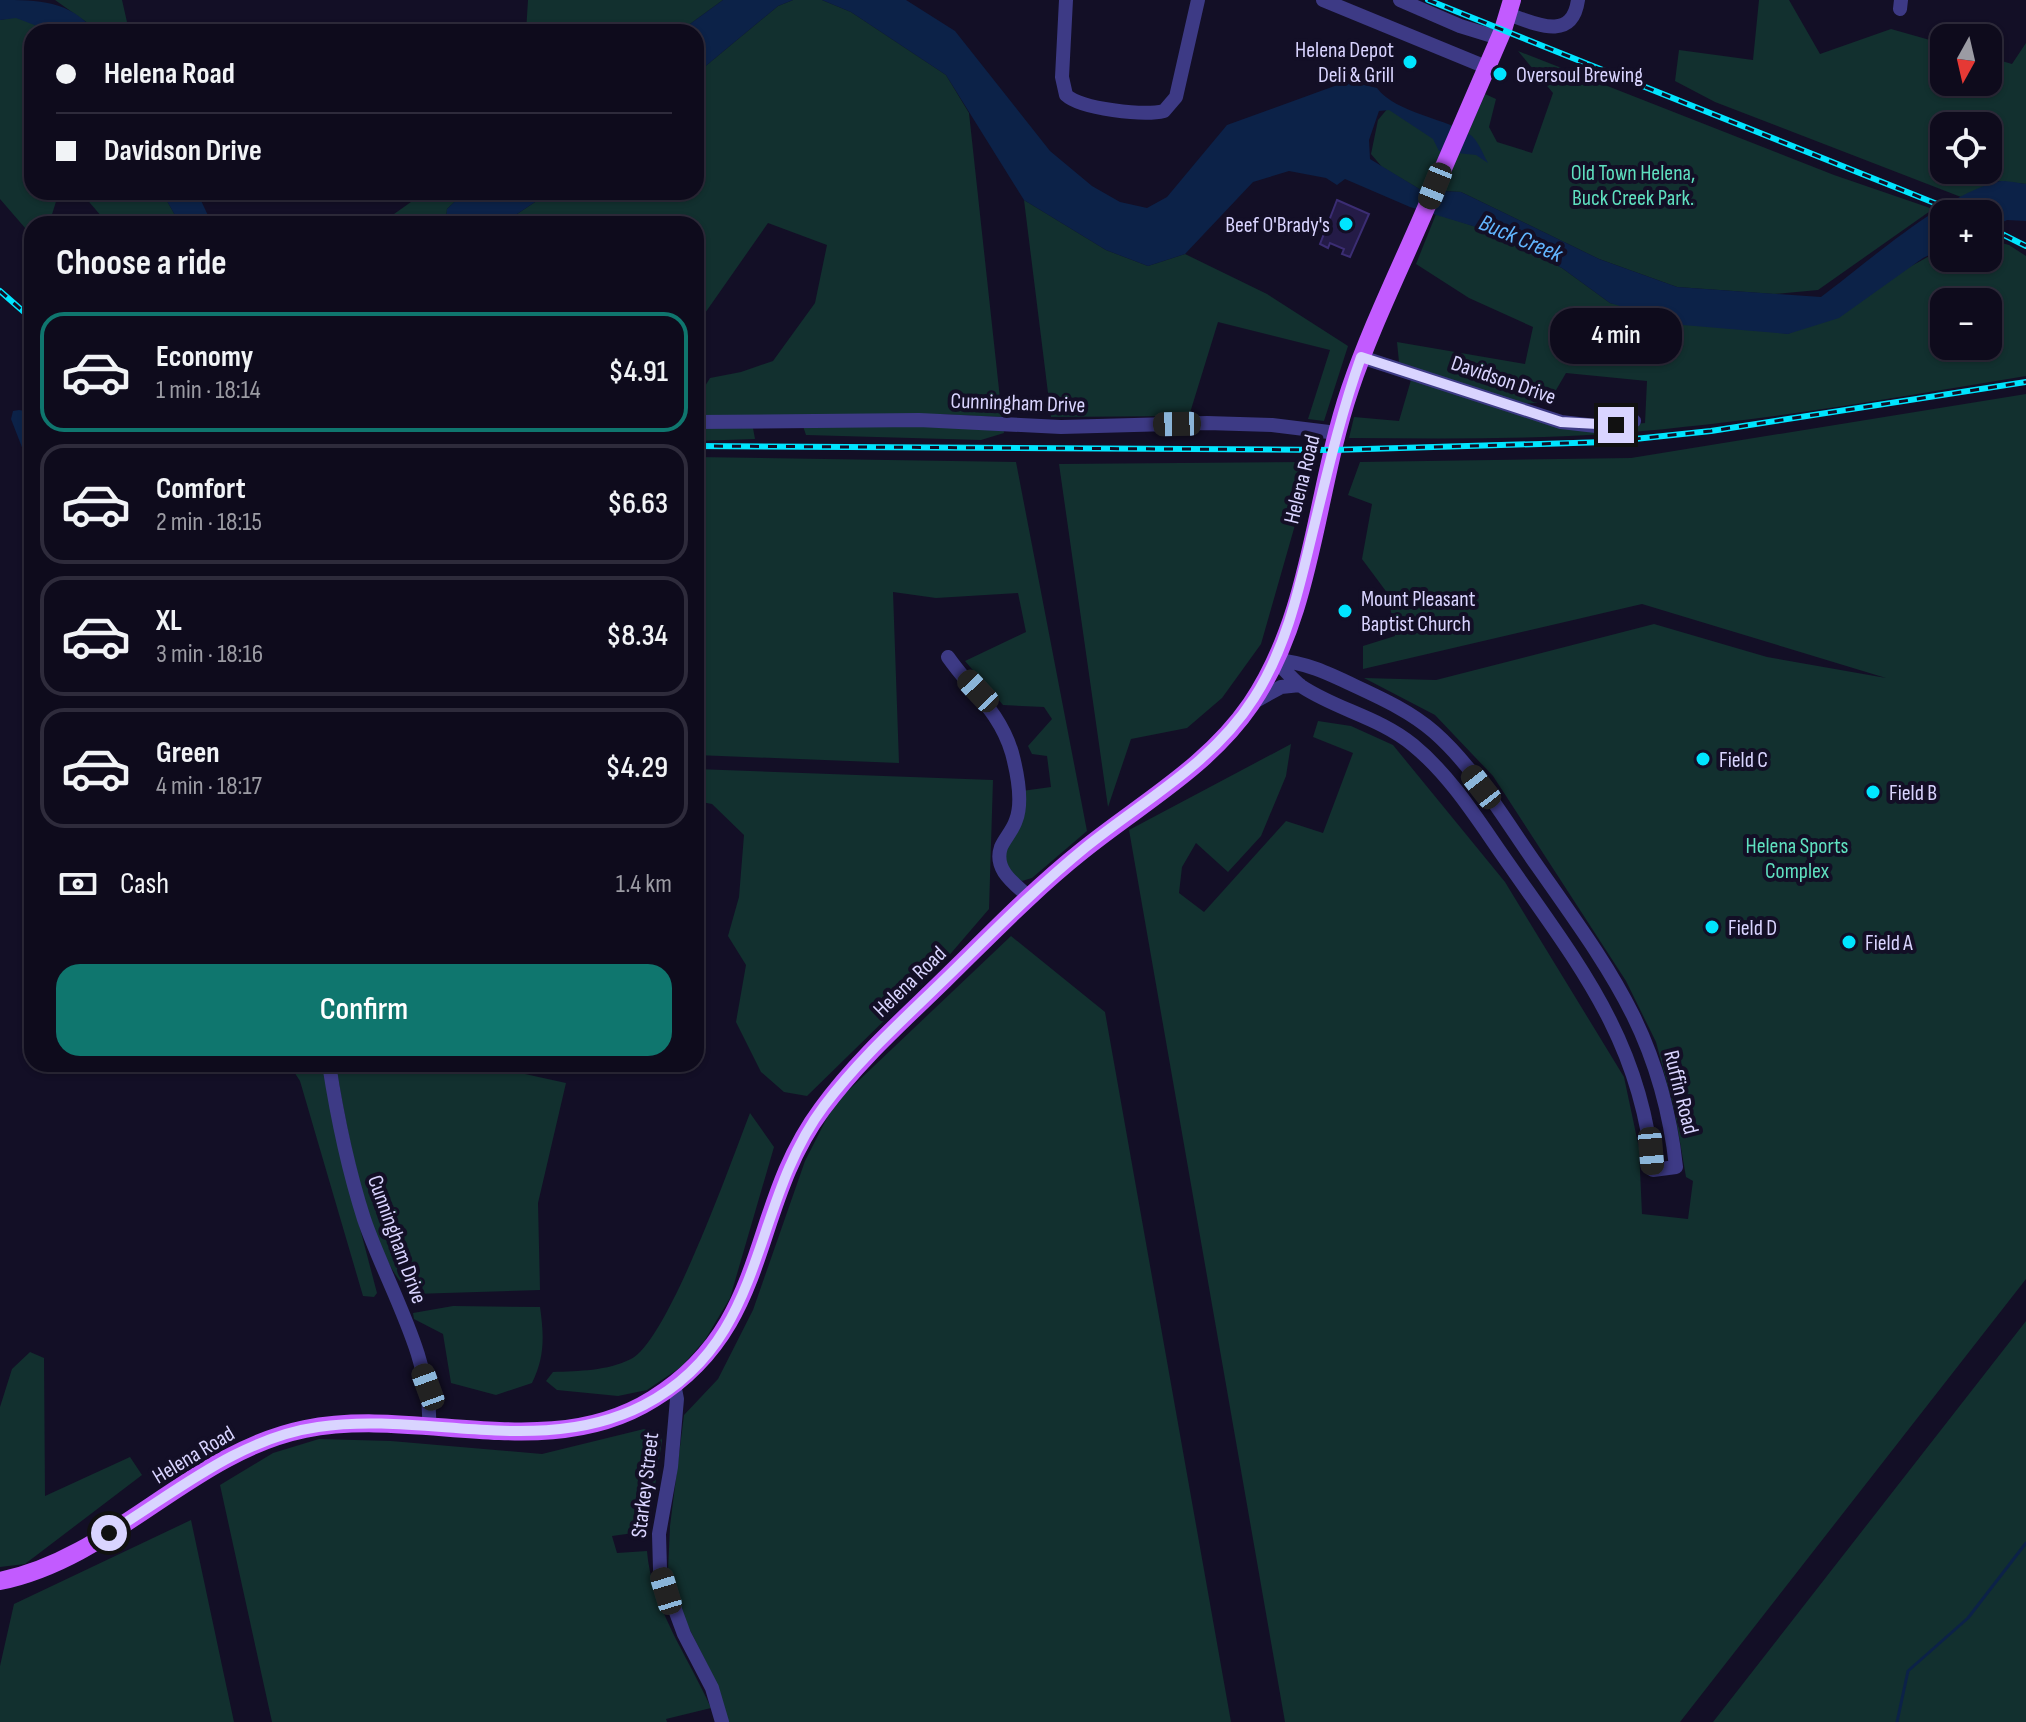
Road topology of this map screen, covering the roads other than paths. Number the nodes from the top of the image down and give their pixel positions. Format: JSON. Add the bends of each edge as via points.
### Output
{"nodes":[{"id":1,"x":1066,"y":0,"type":"edge"},
{"id":2,"x":1198,"y":0,"type":"edge"},
{"id":3,"x":1323,"y":0,"type":"edge"},
{"id":4,"x":1400,"y":0,"type":"edge"},
{"id":5,"x":1578,"y":0,"type":"edge"},
{"id":6,"x":1510,"y":7,"type":"edge"},
{"id":7,"x":1499,"y":38,"type":"junction"},
{"id":8,"x":1486,"y":67,"type":"junction"},
{"id":9,"x":1361,"y":357,"type":"junction"},
{"id":10,"x":1634,"y":421,"type":"dead end"},
{"id":11,"x":704,"y":422,"type":"edge"},
{"id":12,"x":1337,"y":433,"type":"junction"},
{"id":13,"x":948,"y":657,"type":"dead end"},
{"id":14,"x":1275,"y":660,"type":"junction"},
{"id":15,"x":1300,"y":685,"type":"junction"},
{"id":16,"x":1252,"y":703,"type":"junction"},
{"id":17,"x":1029,"y":897,"type":"junction"},
{"id":18,"x":330,"y":1072,"type":"edge"},
{"id":19,"x":674,"y":1384,"type":"junction"},
{"id":20,"x":429,"y":1427,"type":"junction"},
{"id":21,"x":0,"y":1581,"type":"edge"},
{"id":22,"x":722,"y":1722,"type":"edge"}],
"edges":[{"from":1,"to":2,"type":"street","via":[[1066,95],[1079,104],[1149,113],[1164,111],[1176,97]]},
{"from":3,"to":8,"type":"street"},
{"from":4,"to":7,"type":"street"},
{"from":5,"to":6,"type":"street","via":[[1567,24],[1546,26]]},
{"from":6,"to":7,"type":"main road","name":"Helena Road"},
{"from":7,"to":8,"type":"main road","name":"Helena Road"},
{"from":8,"to":9,"type":"main road","name":"Helena Road"},
{"from":9,"to":10,"type":"street","name":"Davidson Drive","via":[[1561,422],[1596,426]]},
{"from":9,"to":12,"type":"main road","name":"Helena Road"},
{"from":11,"to":12,"type":"street","name":"Cunningham Drive","via":[[919,420],[1075,427],[1207,423]]},
{"from":12,"to":14,"type":"main road","name":"Helena Road","via":[[1298,593]]},
{"from":13,"to":17,"type":"street","via":[[990,706],[1011,751],[1019,807],[999,859],[1006,876]]},
{"from":14,"to":15,"type":"street","name":"Ruffin Road"},
{"from":14,"to":15,"type":"street","name":"Ruffin Road","via":[[1303,662],[1395,705],[1432,731],[1461,761],[1631,1007],[1661,1086],[1676,1167],[1653,1170],[1640,1094],[1614,1025],[1584,972],[1452,786],[1423,753],[1391,729]]},
{"from":14,"to":16,"type":"main road","name":"Helena Road"},
{"from":15,"to":16,"type":"street","via":[[1281,687]]},
{"from":16,"to":17,"type":"main road","name":"Helena Road","via":[[1198,763]]},
{"from":17,"to":19,"type":"main road","name":"Helena Road","via":[[871,1052],[820,1112],[789,1165],[731,1321],[702,1361]]},
{"from":18,"to":20,"type":"street","name":"Cunningham Drive","via":[[363,1216],[428,1387]]},
{"from":19,"to":20,"type":"main road","name":"Helena Road","via":[[644,1405],[576,1427],[508,1432]]},
{"from":19,"to":22,"type":"street","name":"Starkey Street","via":[[677,1399],[659,1534],[660,1569]]},
{"from":20,"to":21,"type":"main road","name":"Helena Road","via":[[350,1424],[269,1438],[62,1561]]}]}
